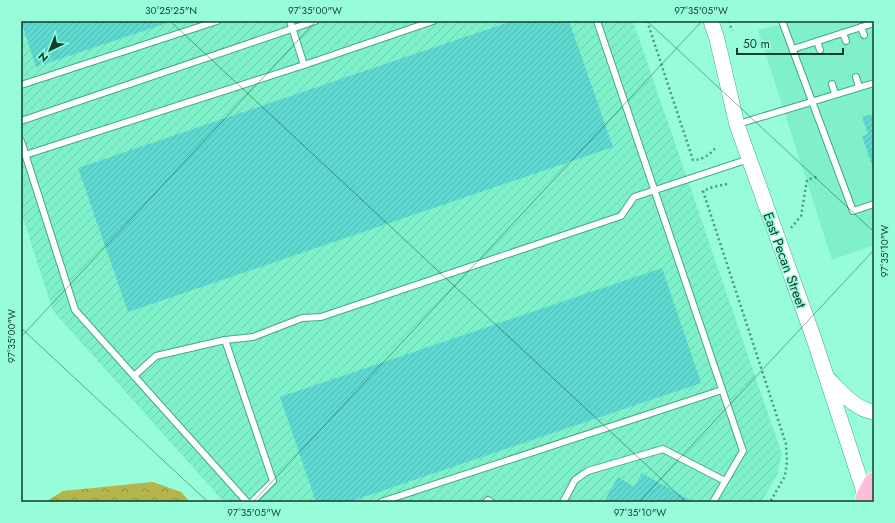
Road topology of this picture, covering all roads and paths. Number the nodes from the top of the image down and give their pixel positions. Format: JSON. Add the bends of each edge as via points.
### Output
{"nodes":[{"id":1,"x":217,"y":21,"type":"edge"},
{"id":2,"x":290,"y":21,"type":"edge"},
{"id":3,"x":315,"y":21,"type":"edge"},
{"id":4,"x":433,"y":21,"type":"edge"},
{"id":5,"x":597,"y":21,"type":"edge"},
{"id":6,"x":647,"y":21,"type":"edge"},
{"id":7,"x":711,"y":21,"type":"edge"},
{"id":8,"x":729,"y":21,"type":"edge"},
{"id":9,"x":782,"y":21,"type":"edge"},
{"id":10,"x":874,"y":22,"type":"edge"},
{"id":11,"x":861,"y":27,"type":"junction"},
{"id":12,"x":292,"y":29,"type":"junction"},
{"id":13,"x":732,"y":31,"type":"dead end"},
{"id":14,"x":843,"y":33,"type":"junction"},
{"id":15,"x":864,"y":35,"type":"dead end"},
{"id":16,"x":846,"y":41,"type":"dead end"},
{"id":17,"x":817,"y":42,"type":"junction"},
{"id":18,"x":793,"y":50,"type":"junction"},
{"id":19,"x":820,"y":50,"type":"dead end"},
{"id":20,"x":304,"y":65,"type":"junction"},
{"id":21,"x":856,"y":77,"type":"dead end"},
{"id":22,"x":874,"y":83,"type":"edge"},
{"id":23,"x":832,"y":84,"type":"dead end"},
{"id":24,"x":21,"y":86,"type":"edge"},
{"id":25,"x":859,"y":87,"type":"junction"},
{"id":26,"x":835,"y":94,"type":"junction"},
{"id":27,"x":811,"y":101,"type":"junction"},
{"id":28,"x":21,"y":120,"type":"edge"},
{"id":29,"x":737,"y":125,"type":"junction"},
{"id":30,"x":21,"y":141,"type":"edge"},
{"id":31,"x":716,"y":148,"type":"dead end"},
{"id":32,"x":25,"y":154,"type":"junction"},
{"id":33,"x":749,"y":160,"type":"junction"},
{"id":34,"x":819,"y":176,"type":"dead end"},
{"id":35,"x":727,"y":184,"type":"dead end"},
{"id":36,"x":654,"y":190,"type":"junction"},
{"id":37,"x":874,"y":204,"type":"edge"},
{"id":38,"x":791,"y":228,"type":"dead end"},
{"id":39,"x":225,"y":340,"type":"junction"},
{"id":40,"x":134,"y":376,"type":"junction"},
{"id":41,"x":826,"y":377,"type":"junction"},
{"id":42,"x":722,"y":390,"type":"junction"},
{"id":43,"x":874,"y":412,"type":"edge"},
{"id":44,"x":725,"y":481,"type":"junction"},
{"id":45,"x":870,"y":490,"type":"edge"},
{"id":46,"x":247,"y":502,"type":"edge"},
{"id":47,"x":252,"y":502,"type":"edge"},
{"id":48,"x":381,"y":502,"type":"edge"},
{"id":49,"x":486,"y":502,"type":"edge"},
{"id":50,"x":491,"y":502,"type":"edge"},
{"id":51,"x":563,"y":502,"type":"edge"},
{"id":52,"x":713,"y":502,"type":"edge"},
{"id":53,"x":770,"y":502,"type":"edge"}],
"edges":[{"from":1,"to":24,"type":"lane"},
{"from":2,"to":12,"type":"lane"},
{"from":3,"to":12,"type":"lane"},
{"from":4,"to":20,"type":"lane"},
{"from":5,"to":36,"type":"lane"},
{"from":6,"to":31,"type":"path","via":[[693,160],[709,155]]},
{"from":7,"to":29,"type":"street","name":"East Pecan Street"},
{"from":8,"to":13,"type":"path"},
{"from":9,"to":18,"type":"lane"},
{"from":10,"to":11,"type":"lane"},
{"from":11,"to":14,"type":"lane"},
{"from":11,"to":15,"type":"lane"},
{"from":12,"to":20,"type":"lane"},
{"from":12,"to":28,"type":"lane"},
{"from":14,"to":16,"type":"lane"},
{"from":14,"to":17,"type":"lane"},
{"from":17,"to":18,"type":"lane"},
{"from":17,"to":19,"type":"lane"},
{"from":18,"to":27,"type":"lane"},
{"from":20,"to":32,"type":"lane"},
{"from":21,"to":25,"type":"lane"},
{"from":22,"to":25,"type":"lane"},
{"from":23,"to":26,"type":"lane"},
{"from":25,"to":26,"type":"lane"},
{"from":26,"to":27,"type":"lane"},
{"from":27,"to":29,"type":"lane"},
{"from":27,"to":37,"type":"lane","via":[[853,211]]},
{"from":29,"to":33,"type":"street","name":"East Pecan Street"},
{"from":30,"to":32,"type":"lane"},
{"from":32,"to":40,"type":"lane","via":[[75,310]]},
{"from":33,"to":36,"type":"lane"},
{"from":33,"to":41,"type":"street","name":"East Pecan Street"},
{"from":34,"to":38,"type":"path","via":[[807,180],[801,216]]},
{"from":35,"to":53,"type":"path","via":[[703,190],[786,444],[785,476]]},
{"from":36,"to":39,"type":"lane","via":[[634,197],[621,216],[321,317],[302,318],[253,337]]},
{"from":36,"to":42,"type":"lane"},
{"from":39,"to":40,"type":"lane","via":[[156,356]]},
{"from":39,"to":47,"type":"lane","via":[[273,481]]},
{"from":40,"to":46,"type":"lane"},
{"from":41,"to":43,"type":"street","via":[[854,403]]},
{"from":41,"to":45,"type":"street","name":"East Pecan Street"},
{"from":42,"to":44,"type":"lane","via":[[743,451]]},
{"from":42,"to":48,"type":"lane"},
{"from":44,"to":51,"type":"lane","via":[[663,449],[588,471],[576,480]]},
{"from":44,"to":52,"type":"lane"},
{"from":49,"to":50,"type":"lane"}]}
